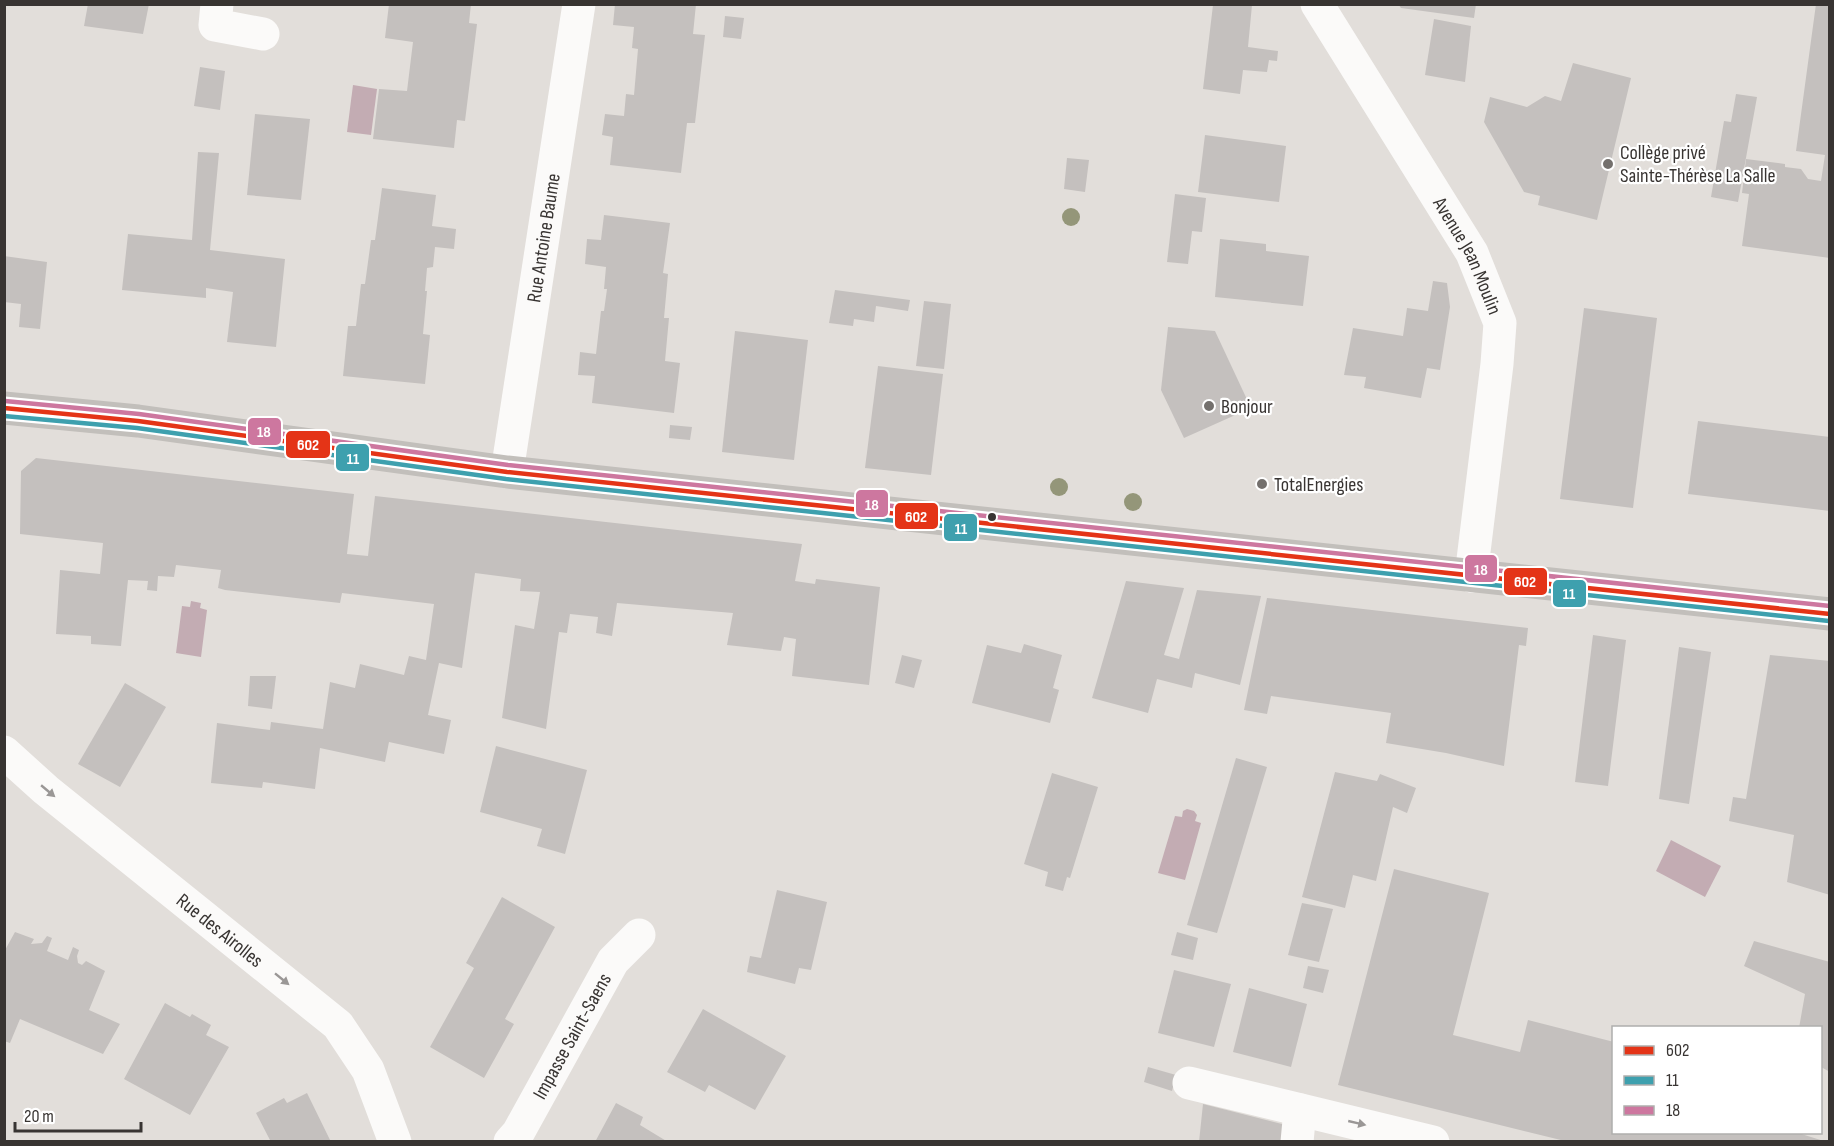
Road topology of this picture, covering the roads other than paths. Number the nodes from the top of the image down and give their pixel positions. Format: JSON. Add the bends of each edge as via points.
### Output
{"nodes":[{"id":1,"x":217,"y":4,"type":"edge"},
{"id":2,"x":579,"y":4,"type":"edge"},
{"id":3,"x":1317,"y":4,"type":"edge"},
{"id":4,"x":263,"y":34,"type":"dead end"},
{"id":5,"x":4,"y":408,"type":"edge"},
{"id":6,"x":507,"y":472,"type":"junction"},
{"id":7,"x":1471,"y":576,"type":"junction"},
{"id":8,"x":1830,"y":614,"type":"edge"},
{"id":9,"x":4,"y":752,"type":"edge"},
{"id":10,"x":639,"y":935,"type":"dead end"},
{"id":11,"x":1189,"y":1083,"type":"dead end"},
{"id":12,"x":1298,"y":1126,"type":"edge"},
{"id":13,"x":394,"y":1142,"type":"edge"},
{"id":14,"x":510,"y":1142,"type":"edge"},
{"id":15,"x":1433,"y":1142,"type":"edge"}],
"edges":[{"from":1,"to":4,"type":"street","via":[[215,25]]},
{"from":2,"to":6,"type":"street","name":"Rue Antoine Baume"},
{"from":3,"to":7,"type":"street","name":"Avenue Jean Moulin","via":[[1472,253],[1500,323]]},
{"from":5,"to":6,"type":"main road","via":[[138,421]]},
{"from":6,"to":7,"type":"main road"},
{"from":7,"to":8,"type":"main road"},
{"from":9,"to":13,"type":"street","name":"Rue des Airolles","one_way":true,"via":[[338,1025],[368,1070]]},
{"from":10,"to":14,"type":"street","name":"Impasse Saint-Saens","via":[[613,961]]},
{"from":11,"to":12,"type":"street"},
{"from":12,"to":15,"type":"street","one_way":true}]}
